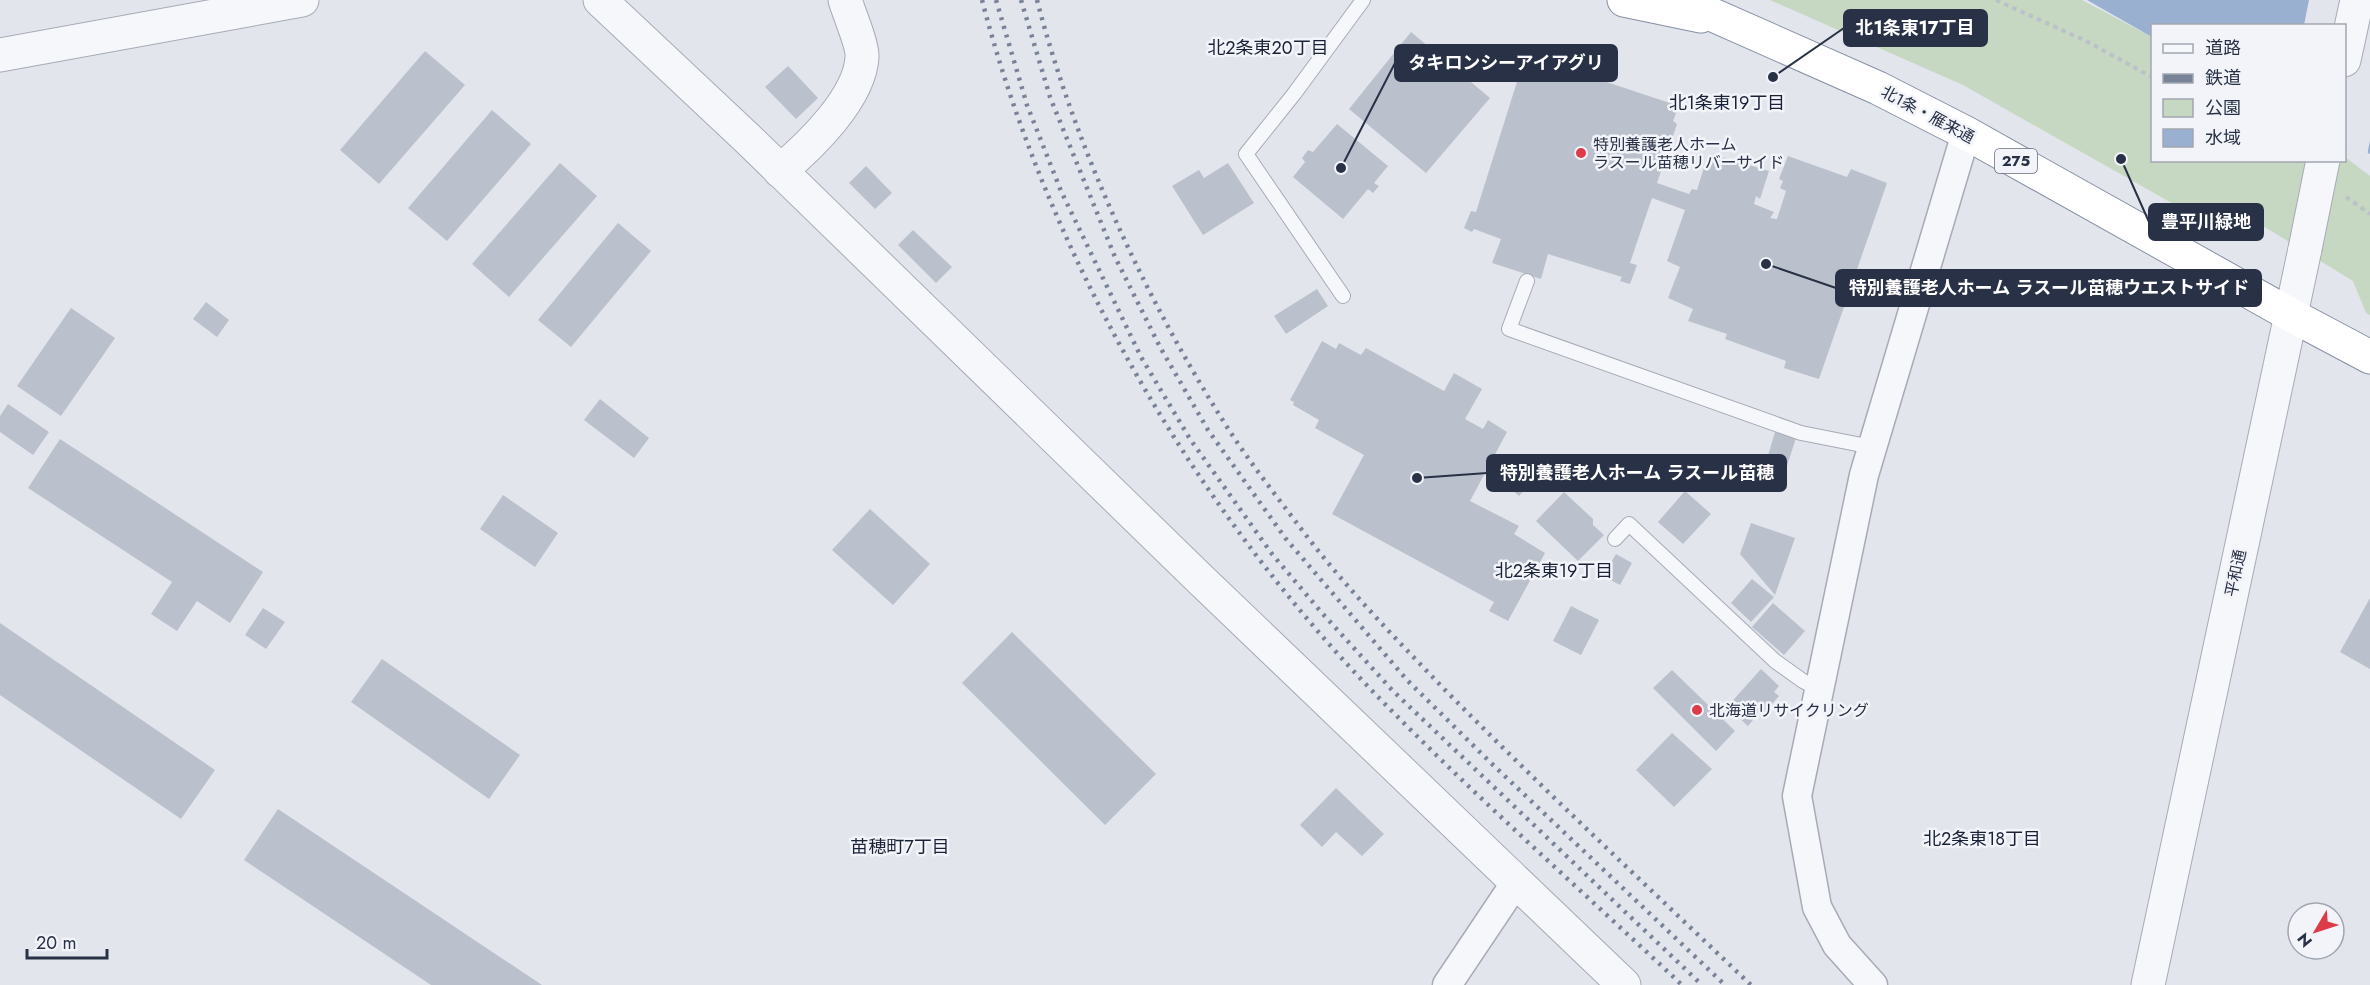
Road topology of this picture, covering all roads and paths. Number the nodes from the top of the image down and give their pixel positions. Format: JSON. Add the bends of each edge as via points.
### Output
{"nodes":[{"id":1,"x":302,"y":0,"type":"edge"},
{"id":2,"x":600,"y":0,"type":"edge"},
{"id":3,"x":845,"y":0,"type":"edge"},
{"id":4,"x":1363,"y":0,"type":"edge"},
{"id":5,"x":1624,"y":0,"type":"edge"},
{"id":6,"x":1679,"y":0,"type":"edge"},
{"id":7,"x":1996,"y":0,"type":"edge"},
{"id":8,"x":2357,"y":0,"type":"edge"},
{"id":9,"x":1732,"y":22,"type":"junction"},
{"id":10,"x":2346,"y":51,"type":"edge"},
{"id":11,"x":0,"y":55,"type":"edge"},
{"id":12,"x":2151,"y":76,"type":"edge"},
{"id":13,"x":1966,"y":133,"type":"junction"},
{"id":14,"x":2323,"y":162,"type":"edge"},
{"id":15,"x":780,"y":171,"type":"junction"},
{"id":16,"x":1527,"y":281,"type":"dead end"},
{"id":17,"x":1343,"y":296,"type":"dead end"},
{"id":18,"x":2291,"y":315,"type":"junction"},
{"id":19,"x":2370,"y":357,"type":"edge"},
{"id":20,"x":1872,"y":447,"type":"dead end"},
{"id":21,"x":1615,"y":539,"type":"dead end"},
{"id":22,"x":1819,"y":689,"type":"junction"},
{"id":23,"x":1516,"y":882,"type":"junction"},
{"id":24,"x":1447,"y":985,"type":"edge"},
{"id":25,"x":1624,"y":985,"type":"edge"},
{"id":26,"x":1873,"y":985,"type":"edge"},
{"id":27,"x":2148,"y":985,"type":"edge"}],
"edges":[{"from":1,"to":11,"type":"street"},
{"from":2,"to":15,"type":"street"},
{"from":3,"to":15,"type":"street","via":[[862,56],[853,90],[808,147]]},
{"from":4,"to":17,"type":"lane","via":[[1246,154]]},
{"from":5,"to":9,"type":"highway","name":"北1条・雁来通","number":"275"},
{"from":6,"to":9,"type":"highway","name":"北1条・雁来通","number":"275"},
{"from":7,"to":12,"type":"path","via":[[2086,41]]},
{"from":8,"to":10,"type":"street"},
{"from":9,"to":13,"type":"highway","name":"北1条・雁来通","number":"275"},
{"from":13,"to":18,"type":"highway","name":"北1条・雁来通","number":"275"},
{"from":13,"to":22,"type":"street","via":[[1864,475]]},
{"from":14,"to":18,"type":"street","name":"平和通","bridge":true},
{"from":15,"to":23,"type":"street"},
{"from":16,"to":20,"type":"lane","via":[[1509,329],[1801,433]]},
{"from":18,"to":19,"type":"highway","name":"北1条・雁来通","number":"275"},
{"from":18,"to":27,"type":"street","name":"平和通"},
{"from":21,"to":22,"type":"lane","via":[[1629,524],[1775,661]]},
{"from":22,"to":26,"type":"street","via":[[1797,796],[1817,907],[1837,945]]},
{"from":23,"to":24,"type":"street"},
{"from":23,"to":25,"type":"street"}]}
